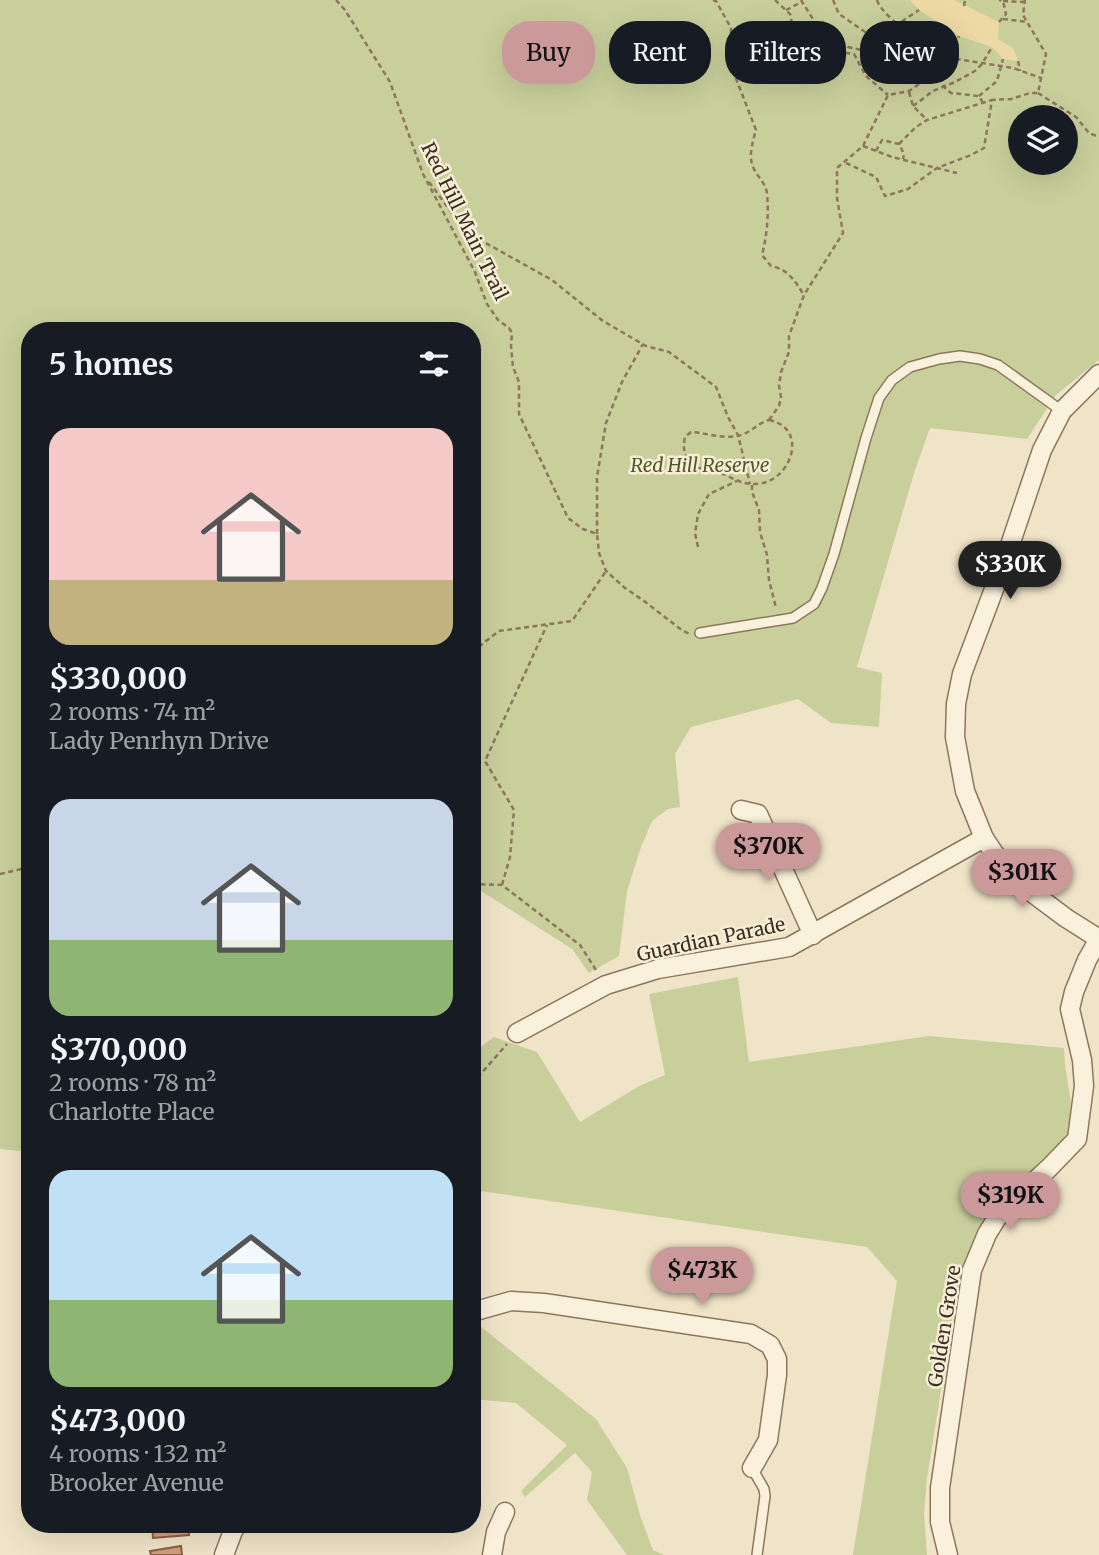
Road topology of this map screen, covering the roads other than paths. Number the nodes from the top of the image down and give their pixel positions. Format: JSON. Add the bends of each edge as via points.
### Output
{"nodes":[{"id":1,"x":1099,"y":374,"type":"edge"},
{"id":2,"x":1062,"y":411,"type":"junction"},
{"id":3,"x":700,"y":633,"type":"road end"},
{"id":4,"x":755,"y":808,"type":"dead end"},
{"id":5,"x":984,"y":838,"type":"junction"},
{"id":6,"x":813,"y":935,"type":"junction"},
{"id":7,"x":1099,"y":939,"type":"edge"},
{"id":8,"x":517,"y":1033,"type":"road end"},
{"id":9,"x":481,"y":1309,"type":"edge"},
{"id":10,"x":752,"y":1468,"type":"joint"},
{"id":11,"x":505,"y":1512,"type":"dead end"},
{"id":12,"x":232,"y":1533,"type":"edge"},
{"id":13,"x":224,"y":1555,"type":"edge"},
{"id":14,"x":492,"y":1555,"type":"edge"},
{"id":15,"x":757,"y":1555,"type":"edge"},
{"id":16,"x":948,"y":1555,"type":"edge"}],
"edges":[{"from":1,"to":2,"type":"street"},
{"from":2,"to":3,"type":"lane","via":[[998,365],[980,359],[960,356],[909,367],[879,398],[834,554],[814,604],[793,618]]},
{"from":2,"to":5,"type":"street","via":[[1042,450],[962,674],[956,704],[955,737],[965,791]]},
{"from":4,"to":6,"type":"street"},
{"from":5,"to":6,"type":"street","name":"Guardian Parade"},
{"from":5,"to":7,"type":"street","via":[[1019,883]]},
{"from":6,"to":8,"type":"street","name":"Guardian Parade","via":[[789,947],[658,969],[606,985]]},
{"from":7,"to":16,"type":"street","name":"Golden Grove","via":[[1070,1009],[1084,1086],[1077,1139],[1000,1213],[972,1270],[940,1488],[940,1522]]},
{"from":9,"to":10,"type":"street","via":[[510,1301],[544,1303],[761,1339],[777,1359],[777,1375],[768,1440]]},
{"from":10,"to":15,"type":"lane","via":[[765,1496]]},
{"from":11,"to":14,"type":"street"},
{"from":12,"to":13,"type":"street"}]}
